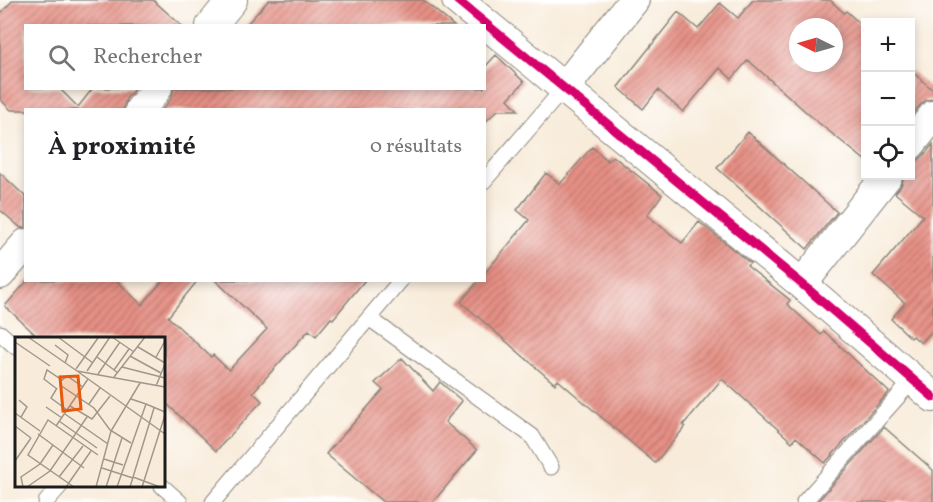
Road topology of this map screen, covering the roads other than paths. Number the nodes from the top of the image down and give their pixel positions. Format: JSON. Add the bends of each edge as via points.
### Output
{"nodes":[{"id":1,"x":232,"y":0,"type":"edge"},
{"id":2,"x":457,"y":0,"type":"edge"},
{"id":3,"x":634,"y":0,"type":"edge"},
{"id":4,"x":213,"y":24,"type":"edge"},
{"id":5,"x":564,"y":88,"type":"junction"},
{"id":6,"x":155,"y":90,"type":"edge"},
{"id":7,"x":142,"y":108,"type":"edge"},
{"id":8,"x":933,"y":116,"type":"edge"},
{"id":9,"x":915,"y":139,"type":"edge"},
{"id":10,"x":486,"y":179,"type":"edge"},
{"id":11,"x":884,"y":180,"type":"edge"},
{"id":12,"x":24,"y":246,"type":"edge"},
{"id":13,"x":0,"y":274,"type":"edge"},
{"id":14,"x":398,"y":282,"type":"edge"},
{"id":15,"x":802,"y":284,"type":"junction"},
{"id":16,"x":369,"y":318,"type":"junction"},
{"id":17,"x":0,"y":333,"type":"edge"},
{"id":18,"x":15,"y":346,"type":"edge"},
{"id":19,"x":922,"y":389,"type":"edge"},
{"id":20,"x":551,"y":467,"type":"dead end"},
{"id":21,"x":59,"y":487,"type":"edge"},
{"id":22,"x":163,"y":487,"type":"edge"},
{"id":23,"x":46,"y":502,"type":"edge"},
{"id":24,"x":180,"y":502,"type":"edge"},
{"id":25,"x":213,"y":502,"type":"edge"},
{"id":26,"x":804,"y":502,"type":"edge"}],
"edges":[{"from":1,"to":4,"type":"street"},
{"from":2,"to":5,"type":"street"},
{"from":3,"to":5,"type":"street"},
{"from":5,"to":10,"type":"lane"},
{"from":5,"to":15,"type":"street"},
{"from":6,"to":7,"type":"street"},
{"from":8,"to":9,"type":"street"},
{"from":11,"to":15,"type":"street"},
{"from":12,"to":13,"type":"street"},
{"from":14,"to":16,"type":"lane"},
{"from":15,"to":19,"type":"street"},
{"from":16,"to":20,"type":"lane","via":[[532,436]]},
{"from":16,"to":25,"type":"lane"},
{"from":17,"to":18,"type":"lane"},
{"from":19,"to":26,"type":"lane"},
{"from":21,"to":23,"type":"lane"},
{"from":22,"to":24,"type":"lane"}]}
